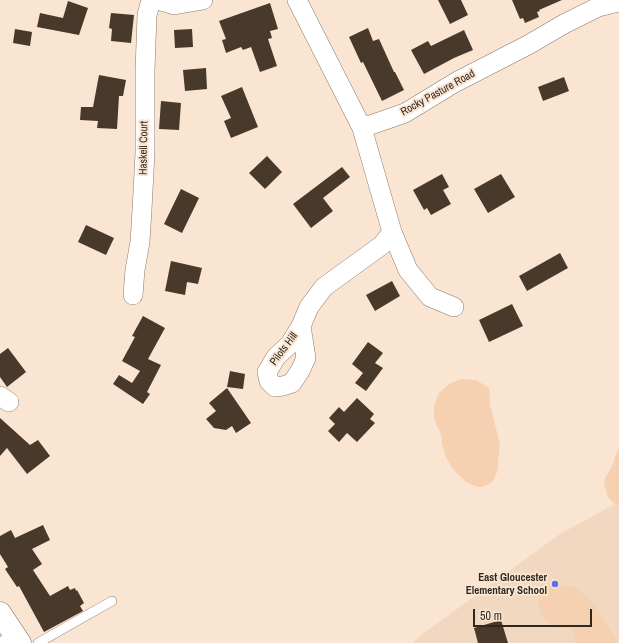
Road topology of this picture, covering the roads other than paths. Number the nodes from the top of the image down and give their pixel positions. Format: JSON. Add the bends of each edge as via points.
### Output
{"nodes":[{"id":1,"x":151,"y":0,"type":"edge"},
{"id":2,"x":157,"y":0,"type":"edge"},
{"id":3,"x":203,"y":0,"type":"edge"},
{"id":4,"x":297,"y":0,"type":"edge"},
{"id":5,"x":619,"y":2,"type":"edge"},
{"id":6,"x":362,"y":128,"type":"junction"},
{"id":7,"x":392,"y":232,"type":"junction"},
{"id":8,"x":133,"y":295,"type":"dead end"},
{"id":9,"x":454,"y":307,"type":"dead end"},
{"id":10,"x":301,"y":326,"type":"dead end"},
{"id":11,"x":112,"y":601,"type":"dead end"},
{"id":12,"x":0,"y":613,"type":"edge"},
{"id":13,"x":11,"y":640,"type":"edge"},
{"id":14,"x":38,"y":643,"type":"edge"}],
"edges":[{"from":1,"to":8,"type":"street","name":"Haskell Court","via":[[147,15],[142,216]]},
{"from":2,"to":3,"type":"street","via":[[174,5]]},
{"from":4,"to":6,"type":"street"},
{"from":5,"to":6,"type":"street","name":"Rocky Pasture Road","via":[[598,7],[405,112]]},
{"from":6,"to":7,"type":"street"},
{"from":7,"to":9,"type":"street","via":[[408,270],[430,298]]},
{"from":7,"to":10,"type":"street","name":"Pilots Hill","via":[[382,245],[324,287],[309,307]]},
{"from":11,"to":14,"type":"lane"},
{"from":12,"to":13,"type":"main road"}]}
